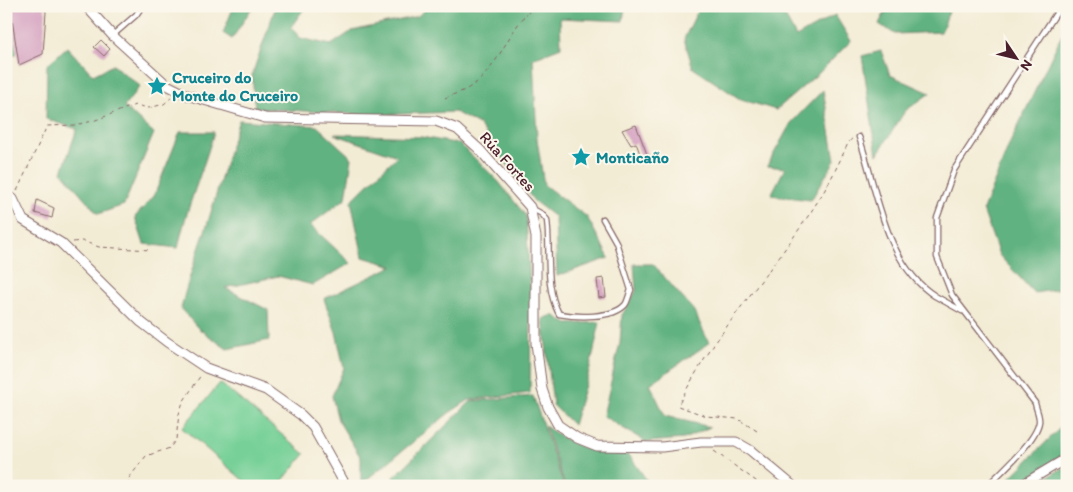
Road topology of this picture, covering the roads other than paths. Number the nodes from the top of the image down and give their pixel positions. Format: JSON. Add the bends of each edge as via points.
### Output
{"nodes":[{"id":1,"x":86,"y":6,"type":"edge"},
{"id":2,"x":142,"y":6,"type":"edge"},
{"id":3,"x":1066,"y":6,"type":"edge"},
{"id":4,"x":112,"y":36,"type":"junction"},
{"id":5,"x":858,"y":137,"type":"road end"},
{"id":6,"x":10,"y":197,"type":"edge"},
{"id":7,"x":530,"y":207,"type":"junction"},
{"id":8,"x":603,"y":219,"type":"dead end"},
{"id":9,"x":964,"y":312,"type":"junction"},
{"id":10,"x":1067,"y":458,"type":"edge"},
{"id":11,"x":346,"y":486,"type":"edge"},
{"id":12,"x":793,"y":486,"type":"edge"},
{"id":13,"x":987,"y":486,"type":"edge"},
{"id":14,"x":1020,"y":486,"type":"edge"}],
"edges":[{"from":1,"to":4,"type":"street","name":"Rúa Fortes"},
{"from":2,"to":4,"type":"lane"},
{"from":3,"to":9,"type":"lane","via":[[1053,19],[954,170],[937,218],[937,257],[952,295]]},
{"from":4,"to":7,"type":"street","name":"Rúa Fortes","via":[[178,91],[266,118],[436,121],[457,129]]},
{"from":5,"to":9,"type":"lane","via":[[887,233],[909,270],[933,295]]},
{"from":6,"to":11,"type":"street","via":[[23,220],[61,243],[81,260],[141,322],[206,368],[266,390],[301,415],[313,427]]},
{"from":7,"to":8,"type":"lane","via":[[547,220],[553,303],[559,314],[571,316],[613,312],[624,305],[631,290],[616,242]]},
{"from":7,"to":12,"type":"street","name":"Rúa Fortes","via":[[536,237],[536,343],[542,389],[558,425],[597,446],[662,447],[736,442]]},
{"from":9,"to":13,"type":"lane","via":[[1035,403],[1039,420],[1030,440]]},
{"from":10,"to":14,"type":"street"}]}
